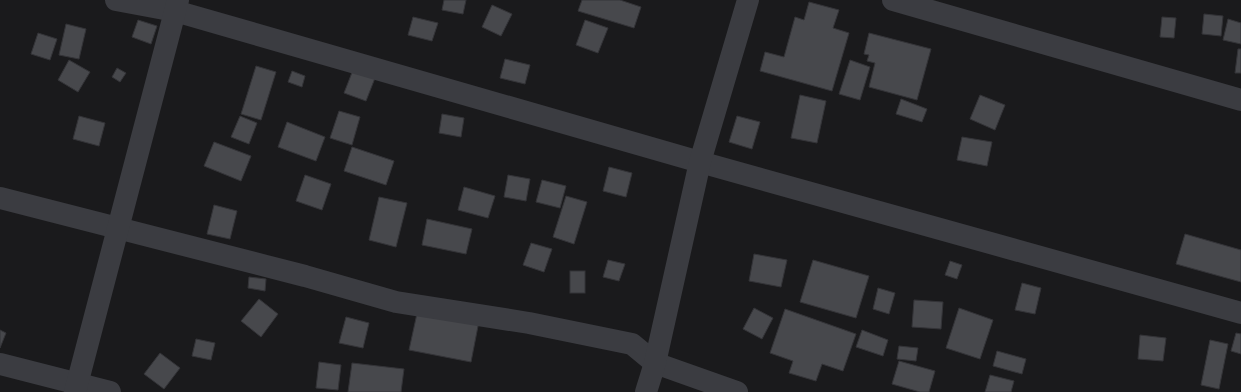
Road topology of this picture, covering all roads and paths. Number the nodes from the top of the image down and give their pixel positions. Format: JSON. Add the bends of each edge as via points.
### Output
{"nodes":[{"id":1,"x":116,"y":0,"type":"edge"},
{"id":2,"x":748,"y":0,"type":"edge"},
{"id":3,"x":893,"y":0,"type":"edge"},
{"id":4,"x":177,"y":6,"type":"edge"},
{"id":5,"x":1241,"y":100,"type":"edge"},
{"id":6,"x":700,"y":162,"type":"junction"},
{"id":7,"x":0,"y":198,"type":"edge"},
{"id":8,"x":118,"y":228,"type":"junction"},
{"id":9,"x":1241,"y":313,"type":"edge"},
{"id":10,"x":655,"y":363,"type":"junction"},
{"id":11,"x":0,"y":364,"type":"edge"},
{"id":12,"x":76,"y":388,"type":"edge"},
{"id":13,"x":110,"y":392,"type":"edge"},
{"id":14,"x":646,"y":392,"type":"edge"},
{"id":15,"x":737,"y":392,"type":"edge"}],
"edges":[{"from":1,"to":4,"type":"street"},
{"from":2,"to":6,"type":"street"},
{"from":3,"to":5,"type":"street"},
{"from":4,"to":6,"type":"street"},
{"from":4,"to":8,"type":"street"},
{"from":6,"to":9,"type":"street"},
{"from":6,"to":10,"type":"street"},
{"from":7,"to":8,"type":"street"},
{"from":8,"to":10,"type":"street","via":[[396,302],[529,323],[632,344]]},
{"from":8,"to":12,"type":"street"},
{"from":10,"to":14,"type":"street"},
{"from":10,"to":15,"type":"street"},
{"from":11,"to":12,"type":"street"},
{"from":12,"to":13,"type":"street"}]}
